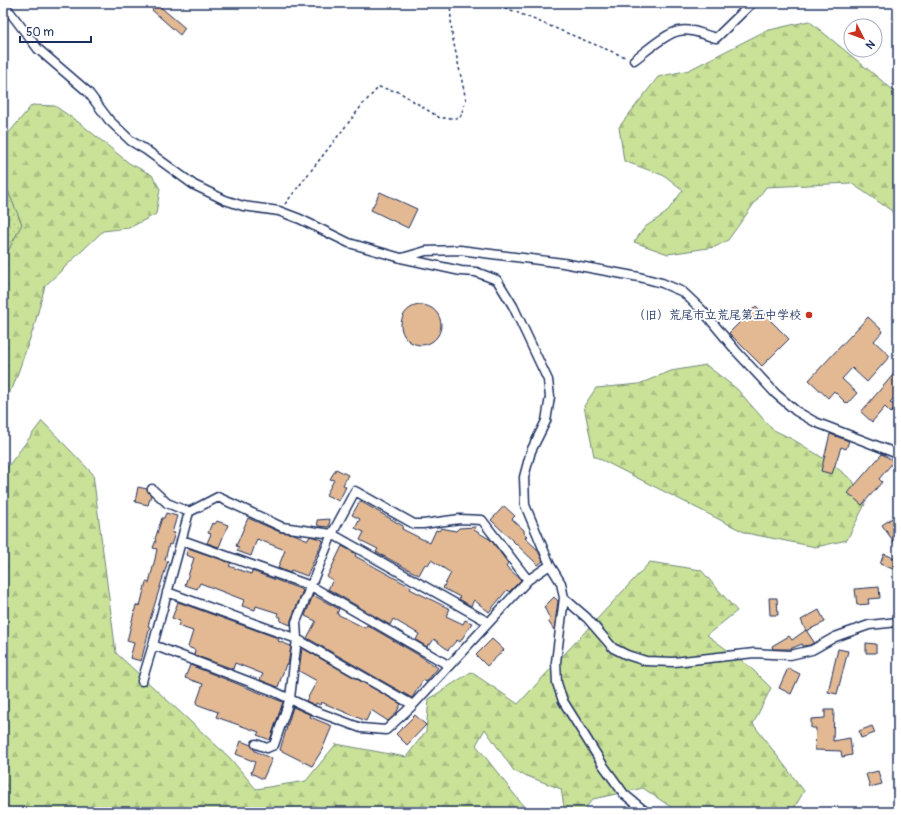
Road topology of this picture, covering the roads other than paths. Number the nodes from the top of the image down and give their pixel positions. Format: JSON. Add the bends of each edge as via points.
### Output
{"nodes":[{"id":1,"x":3,"y":3,"type":"edge"},
{"id":2,"x":752,"y":3,"type":"edge"},
{"id":3,"x":634,"y":60,"type":"road end"},
{"id":4,"x":402,"y":258,"type":"junction"},
{"id":5,"x":898,"y":454,"type":"edge"},
{"id":6,"x":152,"y":489,"type":"dead end"},
{"id":7,"x":189,"y":512,"type":"junction"},
{"id":8,"x":332,"y":534,"type":"junction"},
{"id":9,"x":182,"y":540,"type":"junction"},
{"id":10,"x":550,"y":565,"type":"junction"},
{"id":11,"x":528,"y":580,"type":"junction"},
{"id":12,"x":311,"y":586,"type":"junction"},
{"id":13,"x":167,"y":592,"type":"junction"},
{"id":14,"x":564,"y":598,"type":"junction"},
{"id":15,"x":488,"y":622,"type":"junction"},
{"id":16,"x":898,"y":622,"type":"edge"},
{"id":17,"x":297,"y":639,"type":"junction"},
{"id":18,"x":153,"y":646,"type":"junction"},
{"id":19,"x":448,"y":665,"type":"junction"},
{"id":20,"x":142,"y":680,"type":"dead end"},
{"id":21,"x":290,"y":698,"type":"junction"},
{"id":22,"x":413,"y":705,"type":"junction"},
{"id":23,"x":256,"y":744,"type":"dead end"},
{"id":24,"x":646,"y":812,"type":"edge"}],
"edges":[{"from":1,"to":4,"type":"street","via":[[38,49],[88,92],[109,120],[131,141],[194,185],[225,200],[279,212],[300,219],[349,243]]},
{"from":2,"to":3,"type":"street","via":[[716,38],[691,31],[679,31]]},
{"from":4,"to":5,"type":"street","via":[[426,251],[460,250],[563,262],[662,283],[682,292],[703,311],[776,394],[796,411],[815,422]]},
{"from":4,"to":10,"type":"street","via":[[476,272],[497,280],[537,354],[548,380],[550,397],[546,421],[531,451],[524,477],[524,491],[525,505]]},
{"from":6,"to":7,"type":"street","via":[[167,503]]},
{"from":7,"to":8,"type":"street","via":[[218,497],[282,527]]},
{"from":7,"to":9,"type":"street"},
{"from":8,"to":11,"type":"street","via":[[355,490],[414,524],[460,519],[482,520]]},
{"from":8,"to":12,"type":"street"},
{"from":8,"to":15,"type":"street"},
{"from":9,"to":12,"type":"street"},
{"from":9,"to":13,"type":"street"},
{"from":10,"to":11,"type":"street"},
{"from":10,"to":14,"type":"street","via":[[561,583]]},
{"from":11,"to":15,"type":"street"},
{"from":12,"to":17,"type":"street","via":[[296,622]]},
{"from":12,"to":19,"type":"street"},
{"from":13,"to":17,"type":"street"},
{"from":13,"to":18,"type":"street"},
{"from":14,"to":16,"type":"street","via":[[587,618],[613,648],[646,661],[674,662],[754,652],[790,655],[812,650],[835,637],[869,625]]},
{"from":14,"to":24,"type":"street","via":[[556,662],[557,683],[563,701],[624,794]]},
{"from":15,"to":19,"type":"street"},
{"from":17,"to":21,"type":"street"},
{"from":17,"to":22,"type":"street"},
{"from":18,"to":20,"type":"street"},
{"from":18,"to":21,"type":"street"},
{"from":19,"to":22,"type":"street"},
{"from":21,"to":22,"type":"street","via":[[315,711],[361,728],[386,730]]},
{"from":21,"to":23,"type":"street","via":[[274,745],[267,748]]}]}
